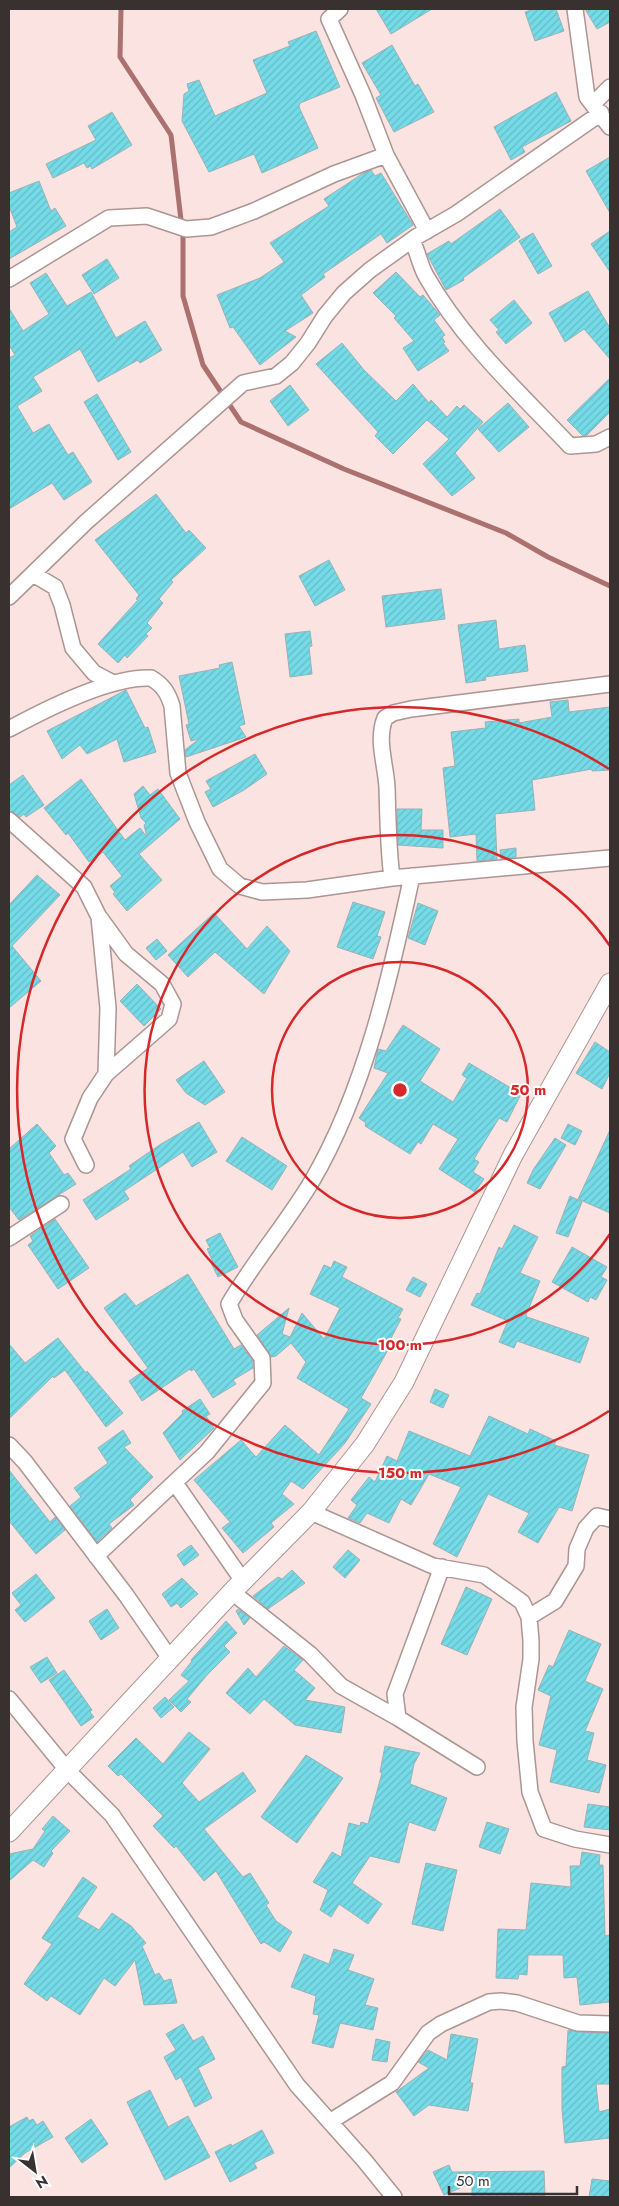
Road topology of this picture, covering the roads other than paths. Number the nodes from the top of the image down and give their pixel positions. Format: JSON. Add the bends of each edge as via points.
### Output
{"nodes":[{"id":1,"x":340,"y":9,"type":"edge"},
{"id":2,"x":575,"y":9,"type":"edge"},
{"id":3,"x":610,"y":87,"type":"edge"},
{"id":4,"x":597,"y":108,"type":"junction"},
{"id":5,"x":610,"y":127,"type":"edge"},
{"id":6,"x":386,"y":155,"type":"junction"},
{"id":7,"x":427,"y":231,"type":"junction"},
{"id":8,"x":412,"y":240,"type":"junction"},
{"id":9,"x":9,"y":280,"type":"edge"},
{"id":10,"x":610,"y":437,"type":"edge"},
{"id":11,"x":33,"y":574,"type":"junction"},
{"id":12,"x":9,"y":598,"type":"edge"},
{"id":13,"x":113,"y":683,"type":"junction"},
{"id":14,"x":610,"y":684,"type":"edge"},
{"id":15,"x":9,"y":729,"type":"edge"},
{"id":16,"x":9,"y":820,"type":"edge"},
{"id":17,"x":610,"y":858,"type":"edge"},
{"id":18,"x":412,"y":876,"type":"junction"},
{"id":19,"x":392,"y":878,"type":"junction"},
{"id":20,"x":99,"y":917,"type":"junction"},
{"id":21,"x":610,"y":983,"type":"edge"},
{"id":22,"x":106,"y":1074,"type":"junction"},
{"id":23,"x":86,"y":1165,"type":"dead end"},
{"id":24,"x":61,"y":1204,"type":"dead end"},
{"id":25,"x":9,"y":1238,"type":"edge"},
{"id":26,"x":9,"y":1445,"type":"edge"},
{"id":27,"x":175,"y":1483,"type":"junction"},
{"id":28,"x":311,"y":1512,"type":"junction"},
{"id":29,"x":610,"y":1519,"type":"edge"},
{"id":30,"x":96,"y":1556,"type":"junction"},
{"id":31,"x":442,"y":1567,"type":"junction"},
{"id":32,"x":238,"y":1587,"type":"junction"},
{"id":33,"x":529,"y":1617,"type":"junction"},
{"id":34,"x":171,"y":1660,"type":"junction"},
{"id":35,"x":9,"y":1699,"type":"edge"},
{"id":36,"x":398,"y":1718,"type":"junction"},
{"id":37,"x":476,"y":1768,"type":"dead end"},
{"id":38,"x":68,"y":1771,"type":"junction"},
{"id":39,"x":9,"y":1832,"type":"edge"},
{"id":40,"x":610,"y":1845,"type":"edge"},
{"id":41,"x":610,"y":2024,"type":"edge"},
{"id":42,"x":331,"y":2121,"type":"junction"},
{"id":43,"x":394,"y":2197,"type":"edge"}],
"edges":[{"from":1,"to":6,"type":"street","via":[[329,19]]},
{"from":2,"to":4,"type":"street","via":[[588,96]]},
{"from":3,"to":4,"type":"street"},
{"from":4,"to":5,"type":"street"},
{"from":4,"to":7,"type":"street","via":[[456,214]]},
{"from":6,"to":7,"type":"street"},
{"from":6,"to":9,"type":"street","via":[[211,227],[186,229],[147,216],[109,218]]},
{"from":7,"to":8,"type":"street"},
{"from":8,"to":10,"type":"street","via":[[420,255],[424,274],[456,323],[570,446],[596,444]]},
{"from":8,"to":11,"type":"street","via":[[344,293],[292,363],[276,376],[243,383],[86,522]]},
{"from":11,"to":12,"type":"street"},
{"from":11,"to":13,"type":"street","via":[[54,587],[62,605],[72,648],[94,673]]},
{"from":13,"to":15,"type":"street"},
{"from":13,"to":19,"type":"street","via":[[151,678],[165,688],[172,706],[178,773],[220,870],[240,886],[262,892],[307,890]]},
{"from":14,"to":19,"type":"street","via":[[411,709],[385,718],[381,735]]},
{"from":16,"to":20,"type":"street","via":[[84,887]]},
{"from":17,"to":18,"type":"street"},
{"from":18,"to":19,"type":"street"},
{"from":18,"to":27,"type":"street","via":[[389,982],[341,1122],[312,1180],[229,1304],[235,1320],[262,1358],[263,1383],[207,1452]]},
{"from":20,"to":22,"type":"street","via":[[108,1008]]},
{"from":20,"to":22,"type":"street","via":[[126,954],[162,984],[173,1004],[169,1019]]},
{"from":21,"to":28,"type":"street","via":[[513,1155],[404,1382],[364,1444]]},
{"from":22,"to":23,"type":"street","via":[[90,1098],[73,1139]]},
{"from":24,"to":25,"type":"street"},
{"from":26,"to":30,"type":"street"},
{"from":27,"to":30,"type":"street"},
{"from":27,"to":32,"type":"street"},
{"from":28,"to":31,"type":"street","via":[[367,1539]]},
{"from":28,"to":32,"type":"street"},
{"from":29,"to":33,"type":"street","via":[[596,1516],[586,1528],[577,1548],[576,1566],[555,1601]]},
{"from":30,"to":34,"type":"street"},
{"from":31,"to":33,"type":"street","via":[[484,1575],[522,1602]]},
{"from":31,"to":36,"type":"street","via":[[395,1694]]},
{"from":32,"to":34,"type":"street"},
{"from":32,"to":36,"type":"street","via":[[341,1686]]},
{"from":33,"to":40,"type":"street","via":[[531,1659],[524,1707],[524,1741],[535,1811],[544,1828],[575,1839]]},
{"from":34,"to":38,"type":"street"},
{"from":35,"to":38,"type":"street"},
{"from":36,"to":37,"type":"street"},
{"from":38,"to":39,"type":"street"},
{"from":38,"to":42,"type":"street","via":[[112,1815],[297,2084]]},
{"from":41,"to":42,"type":"street","via":[[578,2023],[517,2003],[489,2002],[428,2033],[392,2083]]},
{"from":42,"to":43,"type":"street"}]}
